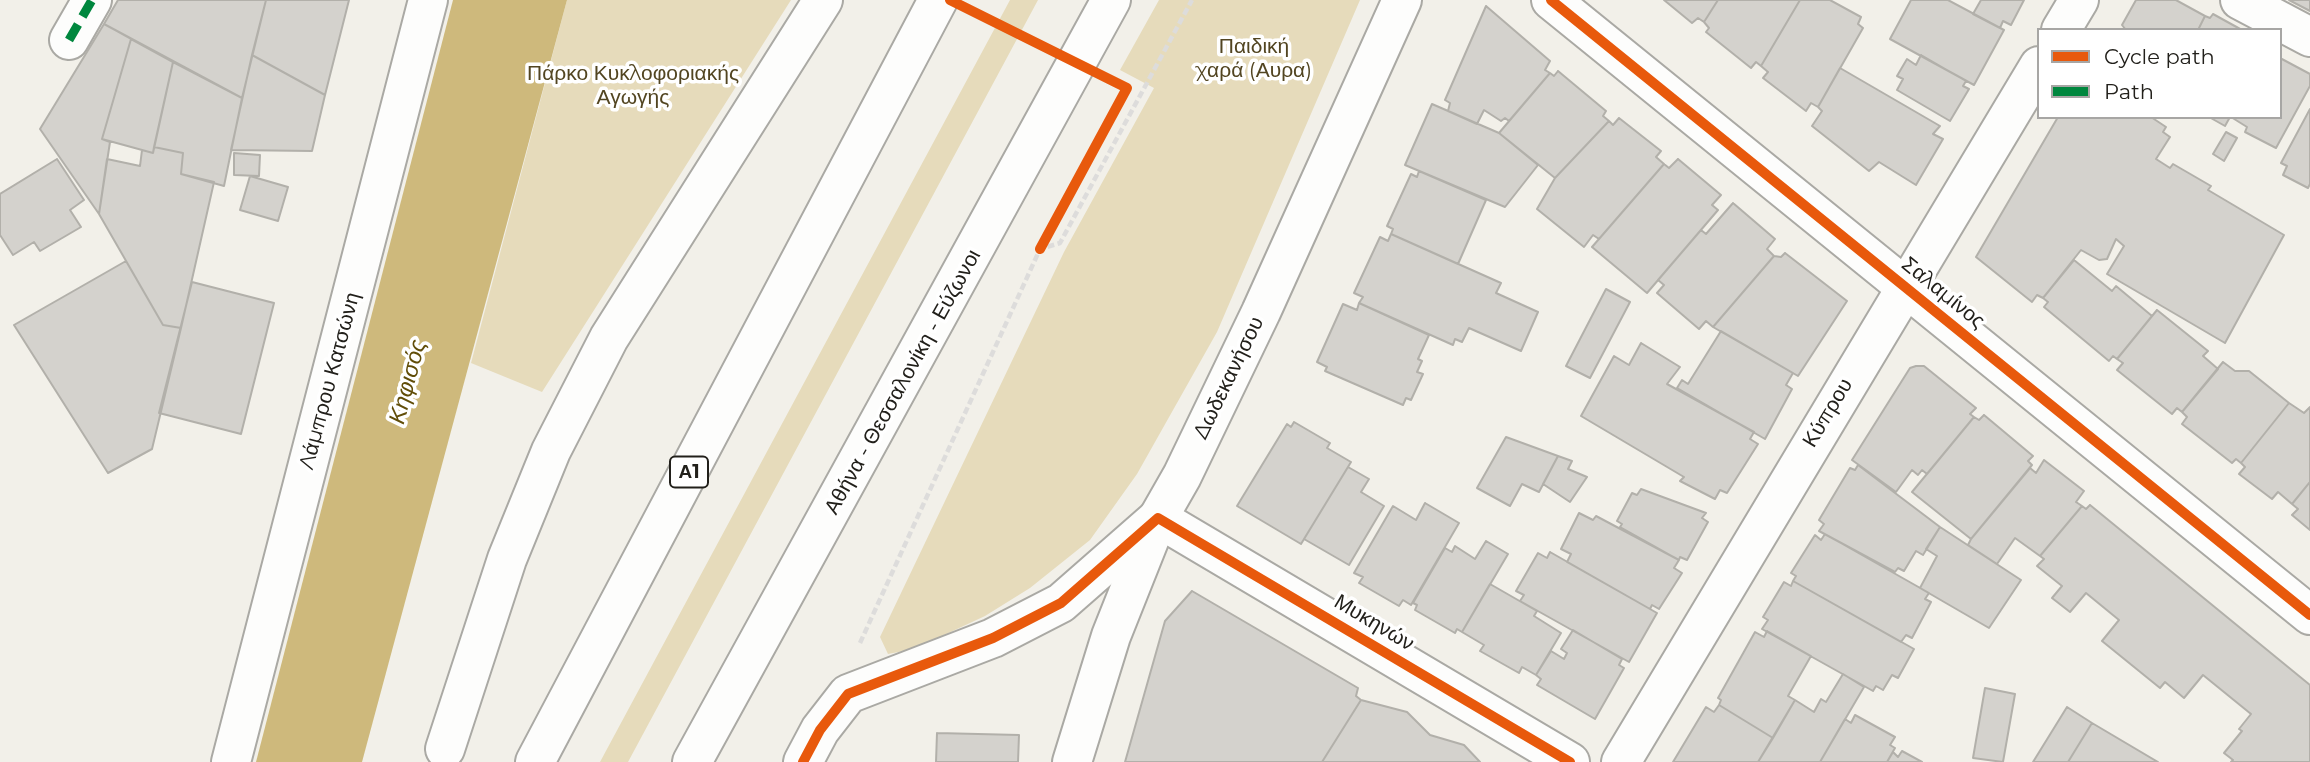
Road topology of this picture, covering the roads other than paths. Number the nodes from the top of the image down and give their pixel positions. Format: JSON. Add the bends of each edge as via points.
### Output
{"nodes":[{"id":1,"x":92,"y":0,"type":"edge"},
{"id":2,"x":428,"y":0,"type":"edge"},
{"id":3,"x":823,"y":0,"type":"edge"},
{"id":4,"x":939,"y":0,"type":"edge"},
{"id":5,"x":1111,"y":0,"type":"edge"},
{"id":6,"x":1402,"y":0,"type":"edge"},
{"id":7,"x":1551,"y":0,"type":"edge"},
{"id":8,"x":2080,"y":0,"type":"edge"},
{"id":9,"x":2240,"y":0,"type":"edge"},
{"id":10,"x":2062,"y":28,"type":"edge"},
{"id":11,"x":2310,"y":37,"type":"edge"},
{"id":12,"x":69,"y":40,"type":"dead end"},
{"id":13,"x":2037,"y":69,"type":"edge"},
{"id":14,"x":1904,"y":286,"type":"junction"},
{"id":15,"x":1157,"y":518,"type":"junction"},
{"id":16,"x":2310,"y":615,"type":"edge"},
{"id":17,"x":445,"y":749,"type":"dead end"},
{"id":18,"x":231,"y":762,"type":"edge"},
{"id":19,"x":535,"y":762,"type":"edge"},
{"id":20,"x":692,"y":762,"type":"edge"},
{"id":21,"x":803,"y":762,"type":"edge"},
{"id":22,"x":1072,"y":762,"type":"edge"},
{"id":23,"x":1570,"y":762,"type":"edge"},
{"id":24,"x":1621,"y":762,"type":"edge"}],
"edges":[{"from":1,"to":12,"type":"main road"},
{"from":2,"to":18,"type":"main road","name":"Λάμπρου Κατσώνη"},
{"from":3,"to":17,"type":"main road","via":[[609,338],[551,451],[507,559]]},
{"from":4,"to":19,"type":"main road","number":"Α1"},
{"from":5,"to":20,"type":"main road","name":"Αθήνα - Θεσσαλονίκη - Εύζωνοι"},
{"from":6,"to":15,"type":"main road","name":"Δωδεκανήσου","via":[[1261,312]]},
{"from":7,"to":14,"type":"main road","name":"Σαλαμίνος"},
{"from":8,"to":10,"type":"main road"},
{"from":9,"to":11,"type":"main road"},
{"from":13,"to":14,"type":"main road","name":"Κύπρου"},
{"from":14,"to":16,"type":"main road","name":"Σαλαμίνος"},
{"from":14,"to":24,"type":"main road","name":"Κύπρου"},
{"from":15,"to":21,"type":"main road","via":[[1061,603],[993,638],[848,694]]},
{"from":15,"to":22,"type":"main road","name":"Δωδεκανήσου","via":[[1108,646]]},
{"from":15,"to":23,"type":"main road","name":"Μυκηνών"}]}
